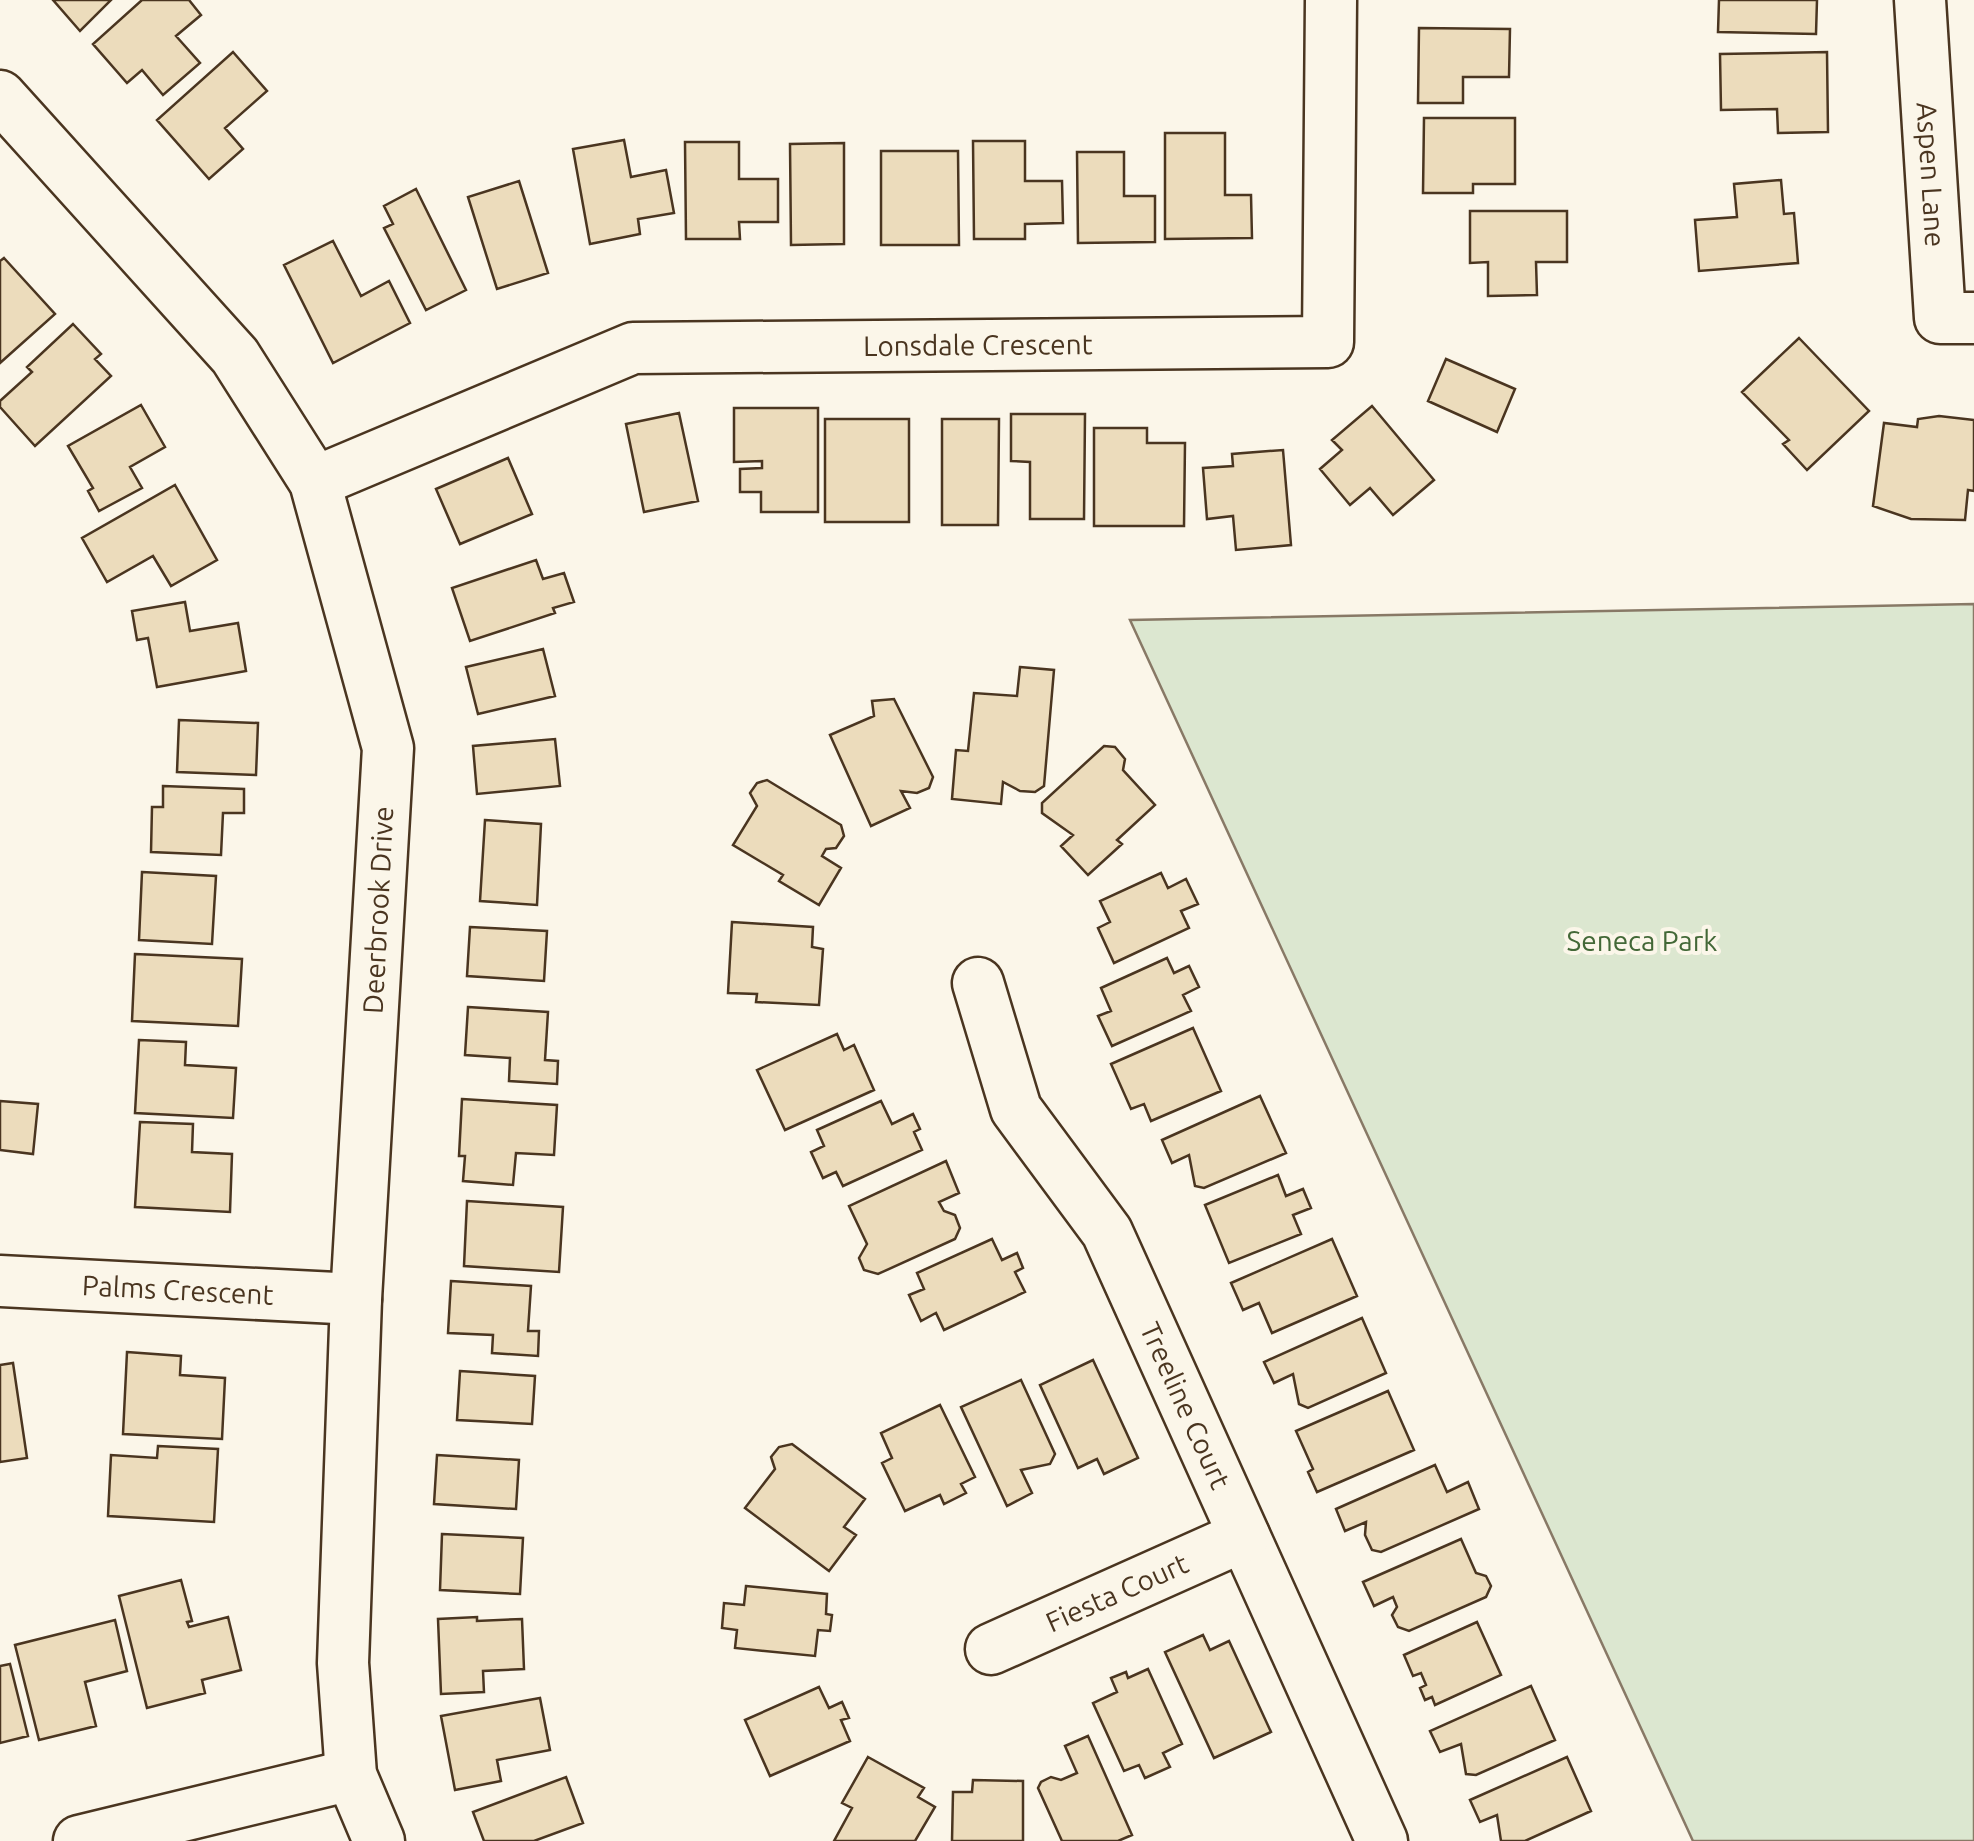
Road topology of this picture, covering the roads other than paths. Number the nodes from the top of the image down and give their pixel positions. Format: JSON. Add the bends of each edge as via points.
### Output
{"nodes":[{"id":1,"x":1330,"y":0,"type":"edge"},
{"id":2,"x":1920,"y":0,"type":"edge"},
{"id":3,"x":0,"y":96,"type":"edge"},
{"id":4,"x":1974,"y":318,"type":"edge"},
{"id":5,"x":315,"y":482,"type":"junction"},
{"id":6,"x":978,"y":983,"type":"dead end"},
{"id":7,"x":0,"y":1281,"type":"edge"},
{"id":8,"x":356,"y":1299,"type":"junction"},
{"id":9,"x":1244,"y":1536,"type":"junction"},
{"id":10,"x":991,"y":1649,"type":"dead end"},
{"id":11,"x":351,"y":1775,"type":"junction"},
{"id":12,"x":79,"y":1841,"type":"edge"},
{"id":13,"x":379,"y":1841,"type":"edge"},
{"id":14,"x":1382,"y":1841,"type":"edge"}],
"edges":[{"from":1,"to":5,"type":"street","name":"Lonsdale Crescent","via":[[1328,342],[633,348]]},
{"from":2,"to":4,"type":"street","name":"Aspen Lane","via":[[1940,318]]},
{"from":3,"to":5,"type":"street","name":"Deerbrook Drive","via":[[235,356]]},
{"from":5,"to":8,"type":"street","name":"Deerbrook Drive","via":[[388,748]]},
{"from":6,"to":9,"type":"street","name":"Treeline Court","via":[[1016,1109],[1107,1232]]},
{"from":7,"to":8,"type":"street","name":"Palms Crescent"},
{"from":8,"to":11,"type":"street","name":"Deerbrook Drive","via":[[342,1663]]},
{"from":9,"to":10,"type":"street","name":"Fiesta Court"},
{"from":9,"to":14,"type":"street","name":"Treeline Court"},
{"from":11,"to":12,"type":"street"},
{"from":11,"to":13,"type":"street","name":"Deerbrook Drive"}]}
